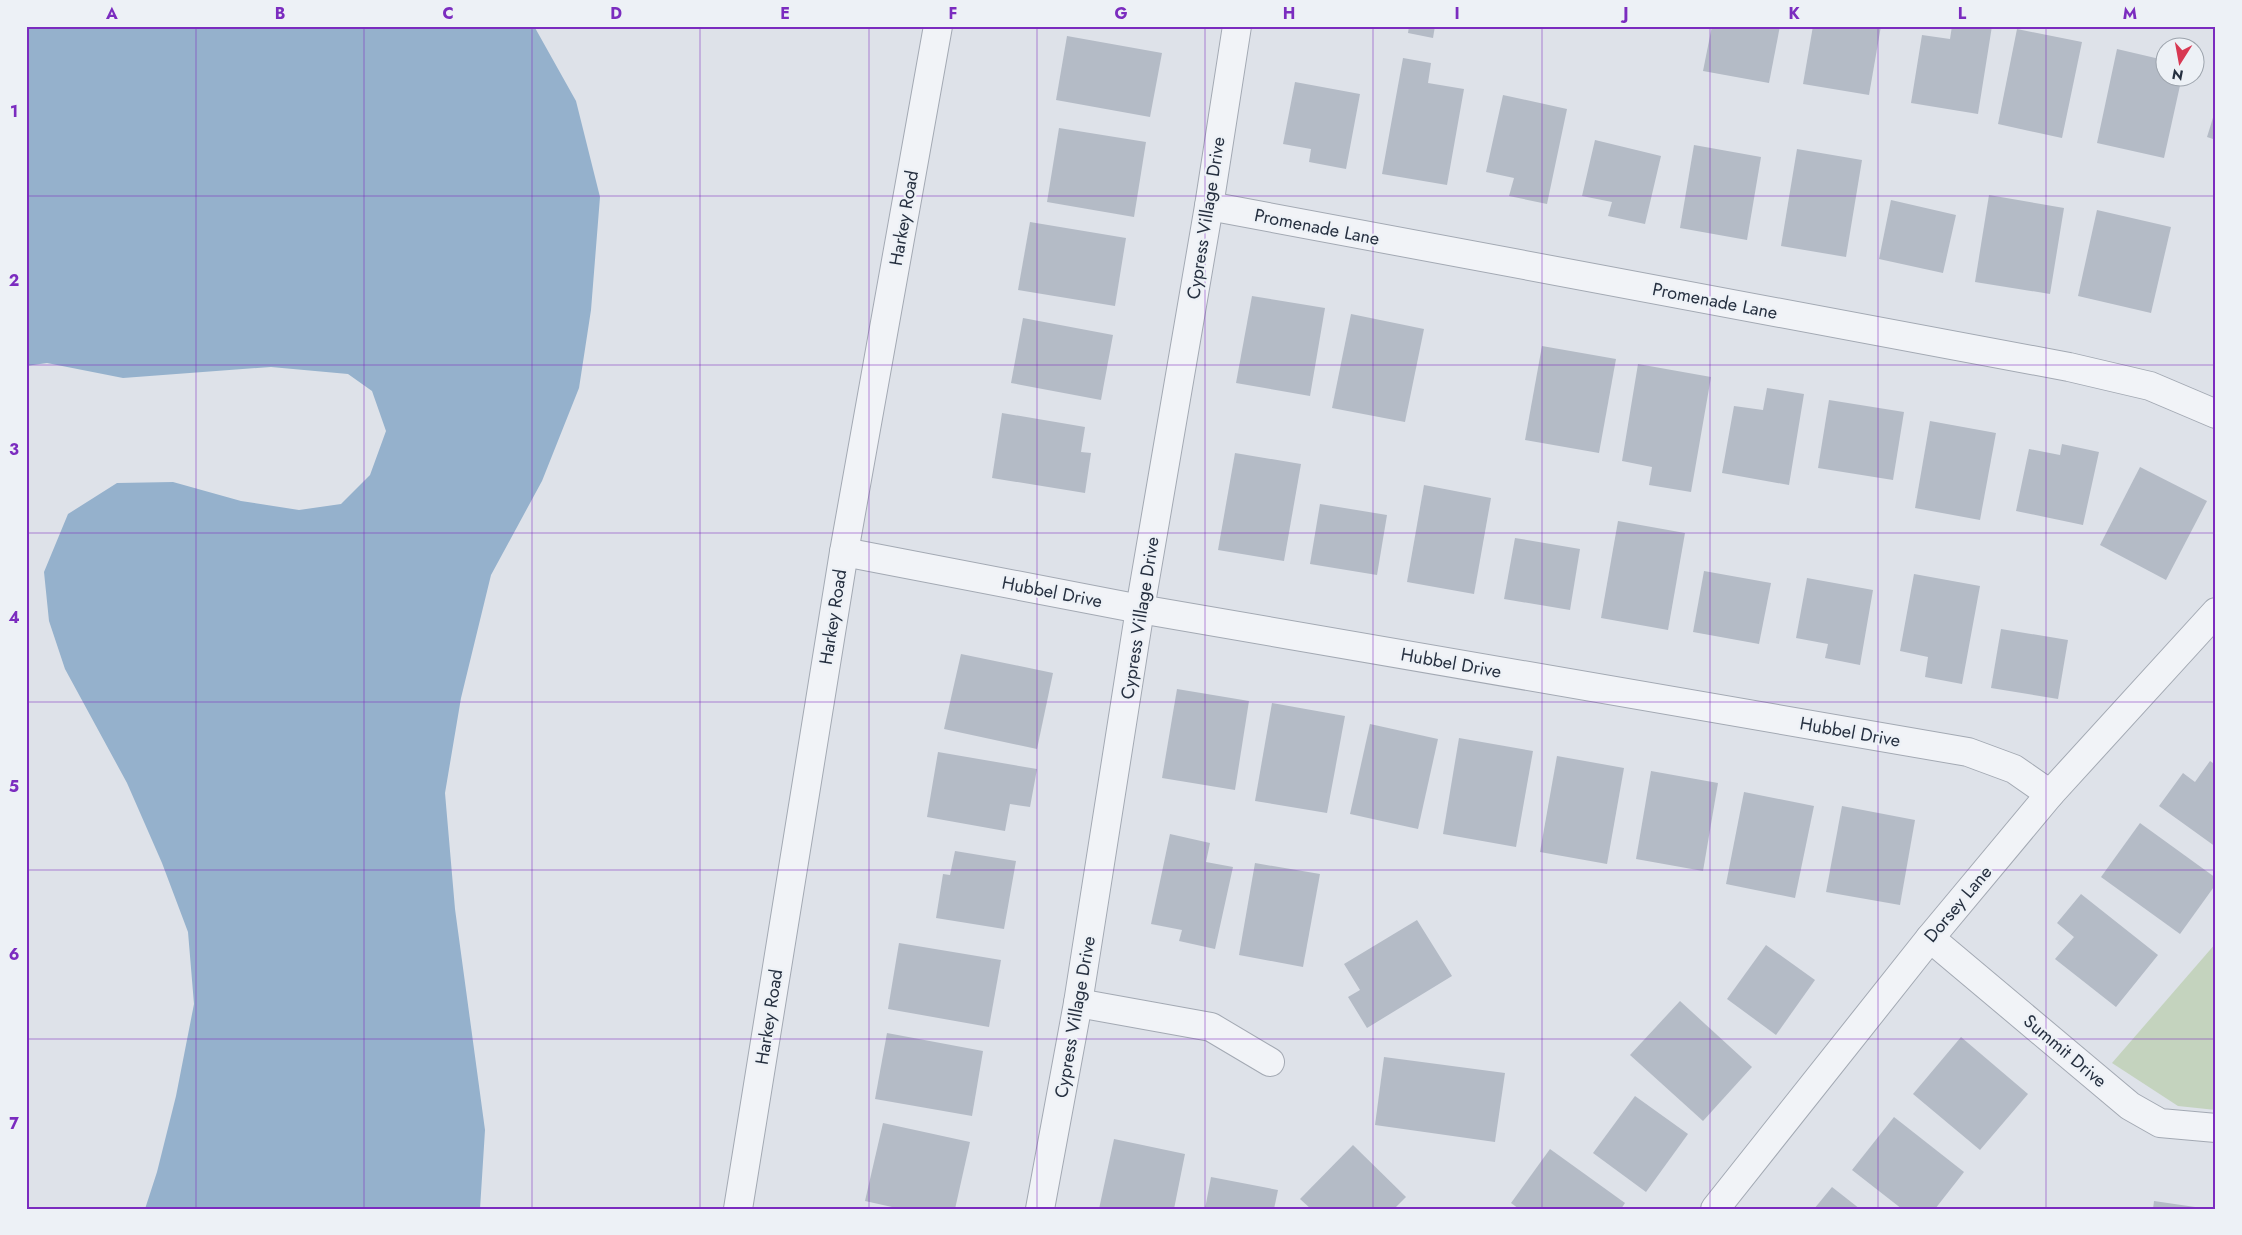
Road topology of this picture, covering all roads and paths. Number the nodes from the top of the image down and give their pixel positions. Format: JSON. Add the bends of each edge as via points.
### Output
{"nodes":[{"id":1,"x":938,"y":26,"type":"edge"},
{"id":2,"x":1236,"y":26,"type":"edge"},
{"id":3,"x":1209,"y":206,"type":"junction"},
{"id":4,"x":2216,"y":414,"type":"edge"},
{"id":5,"x":844,"y":552,"type":"junction"},
{"id":6,"x":1140,"y":609,"type":"junction"},
{"id":7,"x":2216,"y":612,"type":"edge"},
{"id":8,"x":2050,"y":794,"type":"junction"},
{"id":9,"x":1930,"y":938,"type":"junction"},
{"id":10,"x":1078,"y":1003,"type":"junction"},
{"id":11,"x":1270,"y":1062,"type":"dead end"},
{"id":12,"x":2216,"y":1128,"type":"edge"},
{"id":13,"x":738,"y":1209,"type":"edge"},
{"id":14,"x":1040,"y":1209,"type":"edge"},
{"id":15,"x":1715,"y":1209,"type":"edge"}],
"edges":[{"from":1,"to":5,"type":"street","name":"Harkey Road"},
{"from":2,"to":3,"type":"street","name":"Cypress Village Drive"},
{"from":3,"to":4,"type":"street","name":"Promenade Lane","via":[[2069,367],[2150,386]]},
{"from":3,"to":6,"type":"street","name":"Cypress Village Drive"},
{"from":5,"to":6,"type":"street","name":"Hubbel Drive"},
{"from":5,"to":13,"type":"street","name":"Harkey Road"},
{"from":6,"to":8,"type":"street","name":"Hubbel Drive","via":[[1968,752],[2014,770]]},
{"from":6,"to":10,"type":"street","name":"Cypress Village Drive"},
{"from":7,"to":8,"type":"street","name":"Dorsey Lane"},
{"from":8,"to":9,"type":"street","name":"Dorsey Lane"},
{"from":9,"to":12,"type":"street","name":"Summit Drive","via":[[2130,1106],[2160,1123]]},
{"from":9,"to":15,"type":"street","name":"Dorsey Lane"},
{"from":10,"to":11,"type":"street","via":[[1211,1027]]},
{"from":10,"to":14,"type":"street","name":"Cypress Village Drive"}]}
